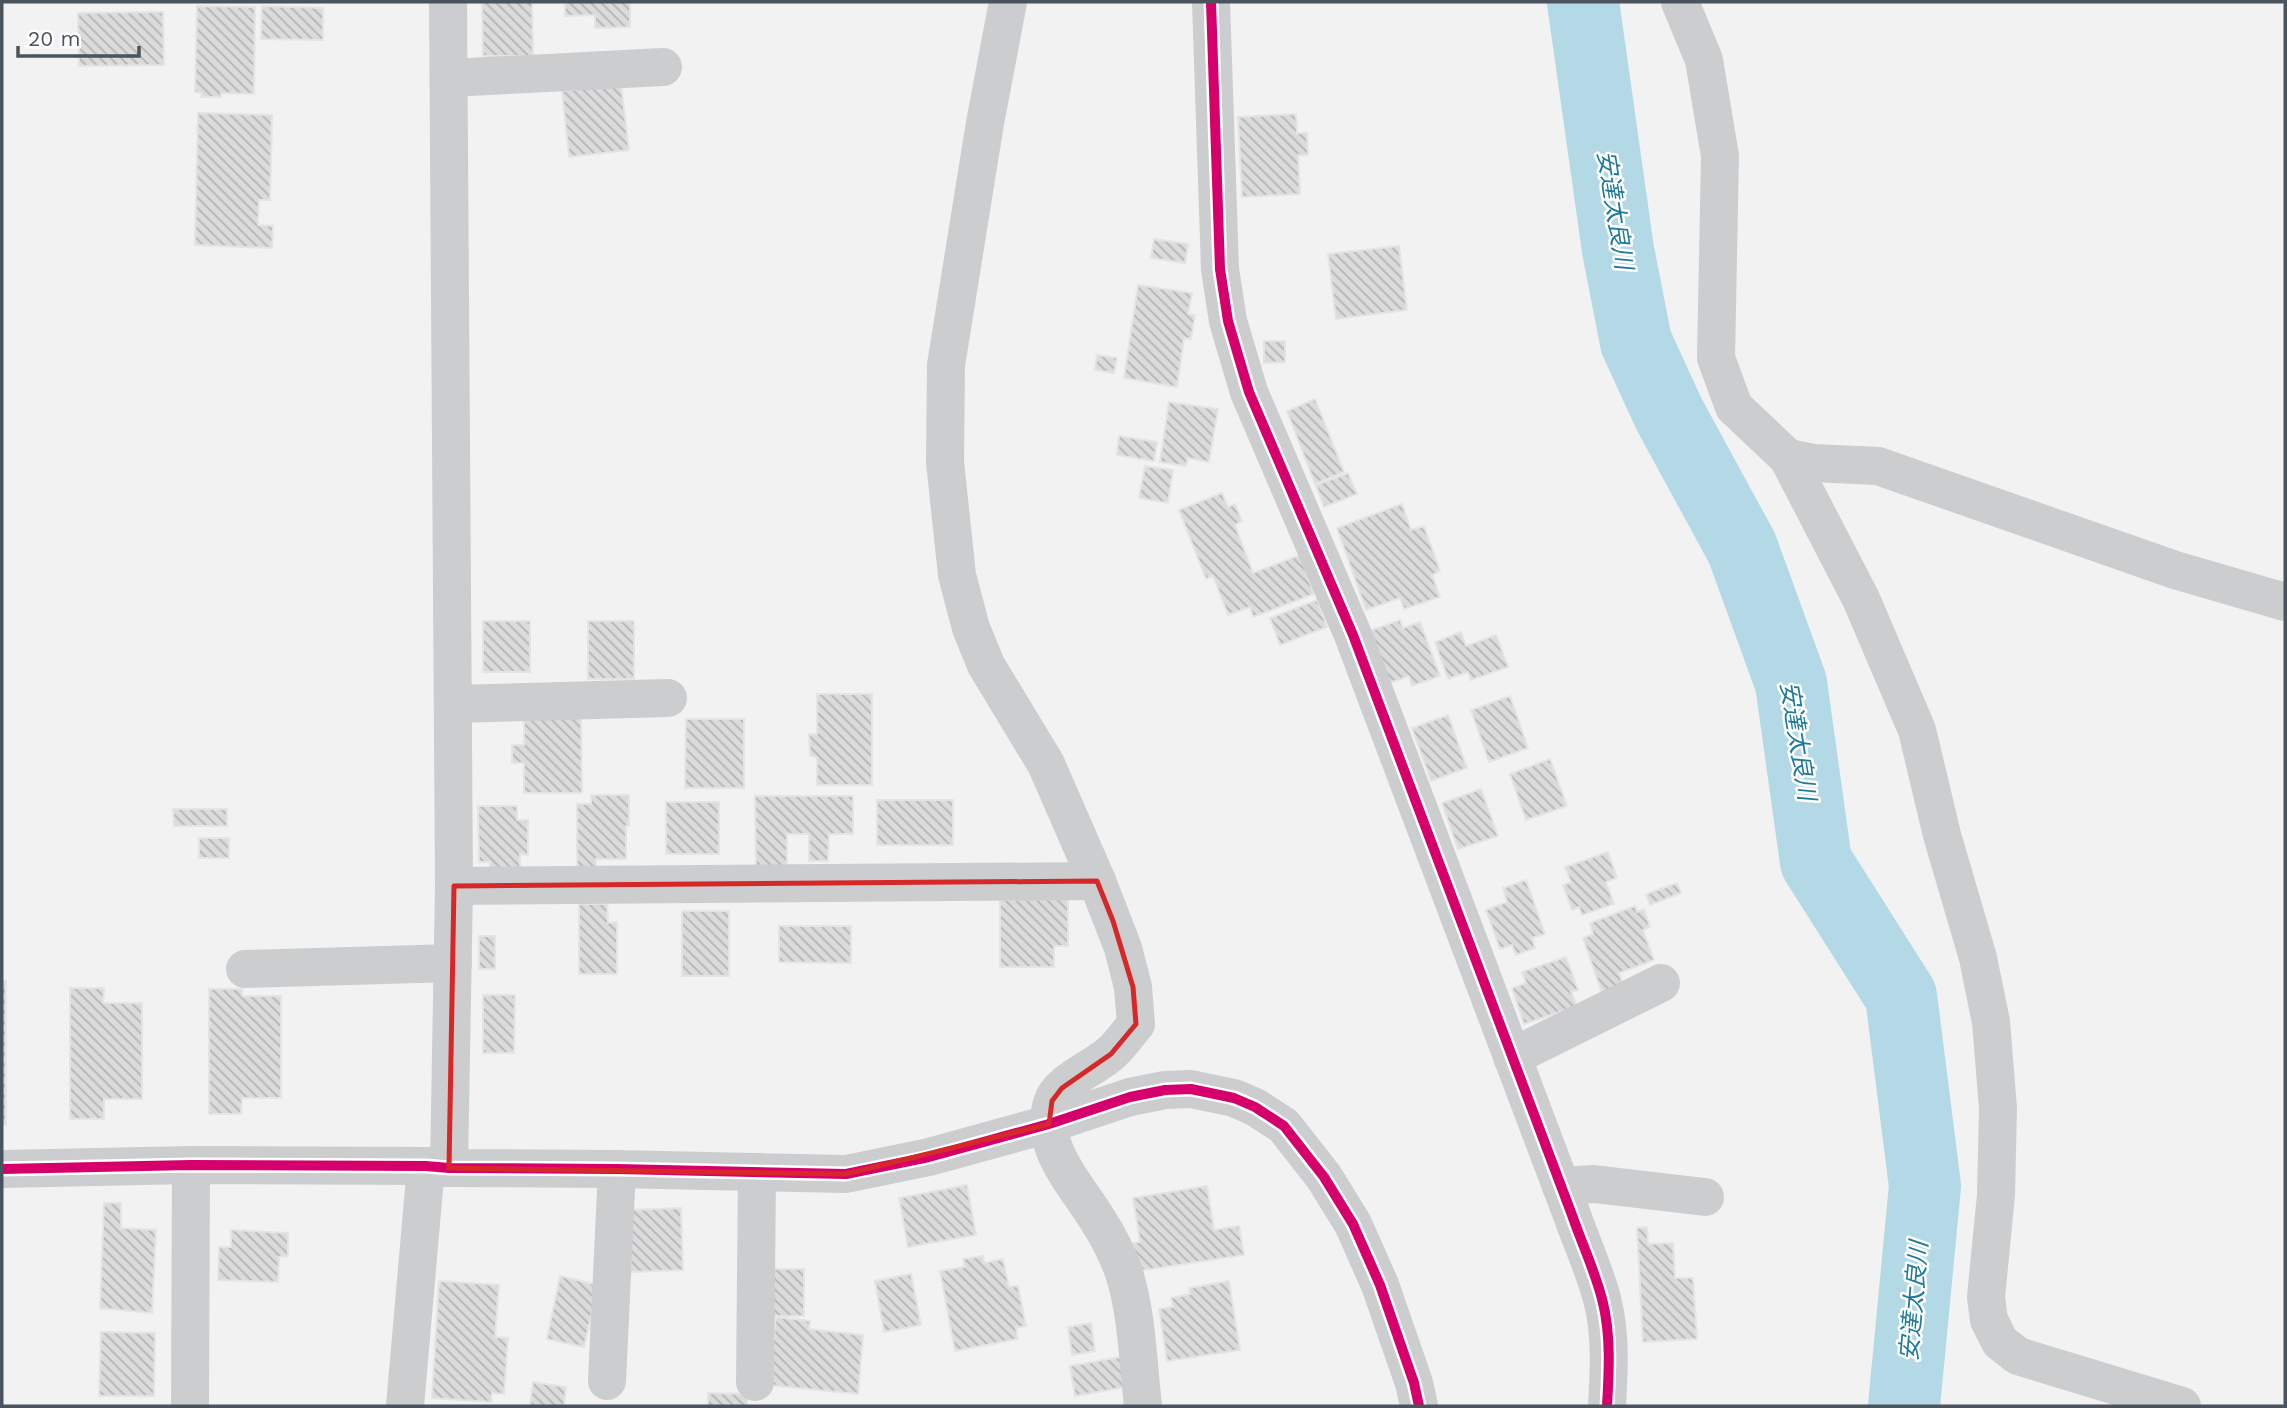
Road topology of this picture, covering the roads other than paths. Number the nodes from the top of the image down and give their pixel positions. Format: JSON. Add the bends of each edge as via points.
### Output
{"nodes":[{"id":1,"x":448,"y":2,"type":"edge"},
{"id":2,"x":1007,"y":2,"type":"edge"},
{"id":3,"x":1211,"y":2,"type":"edge"},
{"id":4,"x":1680,"y":2,"type":"edge"},
{"id":5,"x":663,"y":66,"type":"dead end"},
{"id":6,"x":449,"y":78,"type":"junction"},
{"id":7,"x":1788,"y":458,"type":"junction"},
{"id":8,"x":2285,"y":602,"type":"edge"},
{"id":9,"x":668,"y":698,"type":"dead end"},
{"id":10,"x":453,"y":704,"type":"junction"},
{"id":11,"x":1097,"y":881,"type":"junction"},
{"id":12,"x":454,"y":886,"type":"junction"},
{"id":13,"x":453,"y":963,"type":"junction"},
{"id":14,"x":245,"y":969,"type":"dead end"},
{"id":15,"x":1661,"y":983,"type":"dead end"},
{"id":16,"x":1512,"y":1057,"type":"junction"},
{"id":17,"x":1049,"y":1124,"type":"junction"},
{"id":18,"x":191,"y":1165,"type":"junction"},
{"id":19,"x":437,"y":1167,"type":"junction"},
{"id":20,"x":2,"y":1169,"type":"edge"},
{"id":21,"x":617,"y":1169,"type":"junction"},
{"id":22,"x":757,"y":1172,"type":"junction"},
{"id":23,"x":1561,"y":1186,"type":"junction"},
{"id":24,"x":1705,"y":1196,"type":"dead end"},
{"id":25,"x":607,"y":1381,"type":"dead end"},
{"id":26,"x":755,"y":1382,"type":"dead end"},
{"id":27,"x":190,"y":1406,"type":"edge"},
{"id":28,"x":405,"y":1406,"type":"edge"},
{"id":29,"x":1143,"y":1406,"type":"edge"},
{"id":30,"x":1419,"y":1406,"type":"edge"},
{"id":31,"x":1606,"y":1406,"type":"edge"},
{"id":32,"x":2182,"y":1406,"type":"edge"}],
"edges":[{"from":1,"to":6,"type":"street"},
{"from":2,"to":11,"type":"street","via":[[946,365],[945,462],[957,575],[971,628],[986,665],[1046,764]]},
{"from":3,"to":16,"type":"street","via":[[1220,269],[1228,321],[1249,391],[1353,635]]},
{"from":4,"to":7,"type":"street","via":[[1703,60],[1720,156],[1716,358],[1734,407]]},
{"from":5,"to":6,"type":"street"},
{"from":6,"to":10,"type":"street"},
{"from":7,"to":8,"type":"street","via":[[1878,466],[2175,570]]},
{"from":7,"to":32,"type":"street","via":[[1861,598],[1917,730],[1978,958],[1991,1022],[1998,1108],[1996,1195],[1986,1297],[1989,1320],[2000,1342],[2018,1356]]},
{"from":9,"to":10,"type":"street"},
{"from":10,"to":12,"type":"street"},
{"from":11,"to":12,"type":"street"},
{"from":11,"to":17,"type":"street","via":[[1123,948],[1136,1024],[1111,1054],[1062,1088],[1052,1101]]},
{"from":12,"to":13,"type":"street"},
{"from":13,"to":14,"type":"street"},
{"from":13,"to":19,"type":"street"},
{"from":15,"to":16,"type":"street"},
{"from":16,"to":23,"type":"street"},
{"from":17,"to":22,"type":"street","via":[[846,1174]]},
{"from":17,"to":29,"type":"street","via":[[1060,1163],[1100,1223],[1122,1270]]},
{"from":17,"to":30,"type":"street","via":[[1130,1097],[1191,1089],[1234,1098],[1284,1126],[1353,1224],[1380,1285]]},
{"from":18,"to":19,"type":"street"},
{"from":18,"to":20,"type":"street"},
{"from":18,"to":27,"type":"street"},
{"from":19,"to":21,"type":"street"},
{"from":19,"to":28,"type":"street"},
{"from":21,"to":22,"type":"street"},
{"from":21,"to":25,"type":"street"},
{"from":22,"to":26,"type":"street"},
{"from":23,"to":24,"type":"street","via":[[1594,1184]]},
{"from":23,"to":31,"type":"street","via":[[1603,1303],[1608,1340]]}]}
